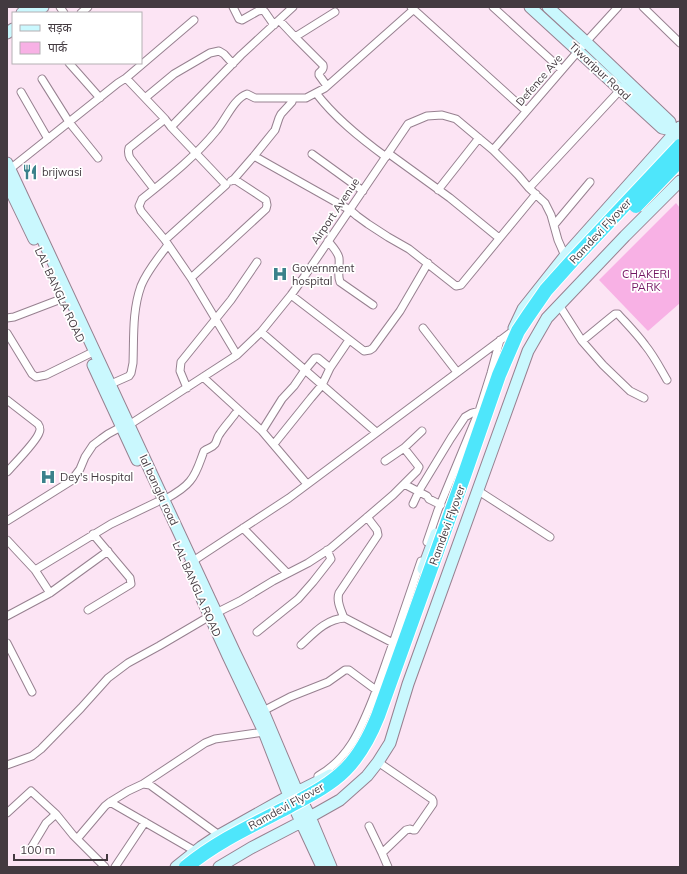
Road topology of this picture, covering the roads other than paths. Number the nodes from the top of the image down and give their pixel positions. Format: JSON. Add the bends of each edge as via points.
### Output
{"nodes":[{"id":1,"x":233,"y":7,"type":"edge"},
{"id":2,"x":293,"y":7,"type":"edge"},
{"id":3,"x":493,"y":7,"type":"edge"},
{"id":4,"x":530,"y":7,"type":"edge"},
{"id":5,"x":548,"y":7,"type":"edge"},
{"id":6,"x":618,"y":7,"type":"edge"},
{"id":7,"x":643,"y":7,"type":"edge"},
{"id":8,"x":416,"y":9,"type":"edge"},
{"id":9,"x":335,"y":12,"type":"dead end"},
{"id":10,"x":194,"y":20,"type":"dead end"},
{"id":11,"x":276,"y":22,"type":"junction"},
{"id":12,"x":296,"y":37,"type":"junction"},
{"id":13,"x":586,"y":42,"type":"junction"},
{"id":14,"x":680,"y":43,"type":"edge"},
{"id":15,"x":578,"y":51,"type":"junction"},
{"id":16,"x":70,"y":64,"type":"edge"},
{"id":17,"x":233,"y":64,"type":"junction"},
{"id":18,"x":562,"y":70,"type":"junction"},
{"id":19,"x":126,"y":78,"type":"junction"},
{"id":20,"x":42,"y":79,"type":"dead end"},
{"id":21,"x":628,"y":82,"type":"junction"},
{"id":22,"x":327,"y":86,"type":"junction"},
{"id":23,"x":620,"y":90,"type":"junction"},
{"id":24,"x":21,"y":92,"type":"dead end"},
{"id":25,"x":316,"y":93,"type":"junction"},
{"id":26,"x":100,"y":98,"type":"junction"},
{"id":27,"x":145,"y":98,"type":"junction"},
{"id":28,"x":293,"y":98,"type":"junction"},
{"id":29,"x":526,"y":111,"type":"junction"},
{"id":30,"x":165,"y":119,"type":"junction"},
{"id":31,"x":69,"y":122,"type":"junction"},
{"id":32,"x":171,"y":127,"type":"junction"},
{"id":33,"x":675,"y":130,"type":"edge"},
{"id":34,"x":479,"y":138,"type":"junction"},
{"id":35,"x":48,"y":139,"type":"junction"},
{"id":36,"x":680,"y":146,"type":"edge"},
{"id":37,"x":493,"y":150,"type":"junction"},
{"id":38,"x":197,"y":153,"type":"junction"},
{"id":39,"x":312,"y":154,"type":"dead end"},
{"id":40,"x":387,"y":155,"type":"junction"},
{"id":41,"x":254,"y":156,"type":"junction"},
{"id":42,"x":98,"y":158,"type":"dead end"},
{"id":43,"x":680,"y":160,"type":"edge"},
{"id":44,"x":8,"y":166,"type":"edge"},
{"id":45,"x":234,"y":179,"type":"junction"},
{"id":46,"x":680,"y":181,"type":"edge"},
{"id":47,"x":590,"y":182,"type":"dead end"},
{"id":48,"x":9,"y":183,"type":"edge"},
{"id":49,"x":226,"y":185,"type":"junction"},
{"id":50,"x":529,"y":188,"type":"junction"},
{"id":51,"x":154,"y":189,"type":"junction"},
{"id":52,"x":438,"y":190,"type":"junction"},
{"id":53,"x":362,"y":191,"type":"junction"},
{"id":54,"x":536,"y":194,"type":"junction"},
{"id":55,"x":350,"y":210,"type":"junction"},
{"id":56,"x":554,"y":225,"type":"junction"},
{"id":57,"x":499,"y":238,"type":"junction"},
{"id":58,"x":166,"y":242,"type":"junction"},
{"id":59,"x":328,"y":242,"type":"junction"},
{"id":60,"x":565,"y":256,"type":"junction"},
{"id":61,"x":257,"y":262,"type":"dead end"},
{"id":62,"x":428,"y":263,"type":"junction"},
{"id":63,"x":191,"y":278,"type":"junction"},
{"id":64,"x":291,"y":295,"type":"junction"},
{"id":65,"x":66,"y":297,"type":"junction"},
{"id":66,"x":373,"y":305,"type":"dead end"},
{"id":67,"x":559,"y":305,"type":"junction"},
{"id":68,"x":7,"y":318,"type":"edge"},
{"id":69,"x":216,"y":319,"type":"junction"},
{"id":70,"x":423,"y":328,"type":"dead end"},
{"id":71,"x":513,"y":330,"type":"junction"},
{"id":72,"x":261,"y":332,"type":"junction"},
{"id":73,"x":7,"y":333,"type":"edge"},
{"id":74,"x":350,"y":340,"type":"junction"},
{"id":75,"x":500,"y":340,"type":"junction"},
{"id":76,"x":582,"y":341,"type":"junction"},
{"id":77,"x":92,"y":353,"type":"junction"},
{"id":78,"x":237,"y":355,"type":"junction"},
{"id":79,"x":330,"y":368,"type":"junction"},
{"id":80,"x":306,"y":370,"type":"junction"},
{"id":81,"x":457,"y":372,"type":"junction"},
{"id":82,"x":203,"y":377,"type":"junction"},
{"id":83,"x":667,"y":380,"type":"dead end"},
{"id":84,"x":322,"y":385,"type":"junction"},
{"id":85,"x":107,"y":387,"type":"junction"},
{"id":86,"x":187,"y":388,"type":"junction"},
{"id":87,"x":644,"y":398,"type":"dead end"},
{"id":88,"x":7,"y":400,"type":"edge"},
{"id":89,"x":479,"y":411,"type":"junction"},
{"id":90,"x":235,"y":414,"type":"dead end"},
{"id":91,"x":125,"y":426,"type":"junction"},
{"id":92,"x":262,"y":431,"type":"junction"},
{"id":93,"x":422,"y":431,"type":"dead end"},
{"id":94,"x":376,"y":432,"type":"junction"},
{"id":95,"x":274,"y":444,"type":"junction"},
{"id":96,"x":404,"y":448,"type":"junction"},
{"id":97,"x":385,"y":461,"type":"dead end"},
{"id":98,"x":7,"y":471,"type":"edge"},
{"id":99,"x":307,"y":484,"type":"junction"},
{"id":100,"x":404,"y":484,"type":"junction"},
{"id":101,"x":477,"y":490,"type":"junction"},
{"id":102,"x":418,"y":492,"type":"junction"},
{"id":103,"x":161,"y":501,"type":"junction"},
{"id":104,"x":413,"y":504,"type":"dead end"},
{"id":105,"x":441,"y":504,"type":"junction"},
{"id":106,"x":367,"y":518,"type":"junction"},
{"id":107,"x":7,"y":521,"type":"edge"},
{"id":108,"x":243,"y":528,"type":"junction"},
{"id":109,"x":93,"y":534,"type":"junction"},
{"id":110,"x":550,"y":537,"type":"dead end"},
{"id":111,"x":7,"y":540,"type":"edge"},
{"id":112,"x":326,"y":550,"type":"junction"},
{"id":113,"x":108,"y":551,"type":"junction"},
{"id":114,"x":190,"y":564,"type":"junction"},
{"id":115,"x":35,"y":570,"type":"junction"},
{"id":116,"x":287,"y":573,"type":"junction"},
{"id":117,"x":50,"y":593,"type":"junction"},
{"id":118,"x":88,"y":610,"type":"dead end"},
{"id":119,"x":213,"y":614,"type":"junction"},
{"id":120,"x":7,"y":616,"type":"edge"},
{"id":121,"x":344,"y":618,"type":"junction"},
{"id":122,"x":257,"y":632,"type":"dead end"},
{"id":123,"x":7,"y":642,"type":"edge"},
{"id":124,"x":393,"y":643,"type":"junction"},
{"id":125,"x":301,"y":645,"type":"dead end"},
{"id":126,"x":376,"y":690,"type":"junction"},
{"id":127,"x":32,"y":692,"type":"dead end"},
{"id":128,"x":263,"y":711,"type":"junction"},
{"id":129,"x":264,"y":732,"type":"junction"},
{"id":130,"x":378,"y":762,"type":"junction"},
{"id":131,"x":7,"y":765,"type":"edge"},
{"id":132,"x":143,"y":784,"type":"junction"},
{"id":133,"x":294,"y":792,"type":"junction"},
{"id":134,"x":110,"y":802,"type":"junction"},
{"id":135,"x":7,"y":813,"type":"edge"},
{"id":136,"x":56,"y":814,"type":"junction"},
{"id":137,"x":306,"y":820,"type":"junction"},
{"id":138,"x":145,"y":822,"type":"junction"},
{"id":139,"x":369,"y":826,"type":"dead end"},
{"id":140,"x":219,"y":835,"type":"junction"},
{"id":141,"x":77,"y":839,"type":"junction"},
{"id":142,"x":32,"y":848,"type":"dead end"},
{"id":143,"x":195,"y":851,"type":"junction"},
{"id":144,"x":382,"y":853,"type":"junction"},
{"id":145,"x":225,"y":865,"type":"edge"},
{"id":146,"x":326,"y":865,"type":"edge"},
{"id":147,"x":105,"y":867,"type":"edge"},
{"id":148,"x":115,"y":867,"type":"edge"},
{"id":149,"x":176,"y":867,"type":"edge"},
{"id":150,"x":186,"y":867,"type":"edge"},
{"id":151,"x":200,"y":867,"type":"edge"},
{"id":152,"x":388,"y":867,"type":"edge"}],
"edges":[{"from":1,"to":11,"type":"street","via":[[239,19],[263,10]]},
{"from":2,"to":11,"type":"street","via":[[284,11]]},
{"from":3,"to":18,"type":"street"},
{"from":4,"to":15,"type":"main road","name":"Tiwaripur Road"},
{"from":5,"to":13,"type":"main road"},
{"from":6,"to":13,"type":"street","name":"Defence Ave"},
{"from":7,"to":14,"type":"street"},
{"from":8,"to":22,"type":"street"},
{"from":8,"to":29,"type":"street"},
{"from":9,"to":12,"type":"street"},
{"from":10,"to":19,"type":"street"},
{"from":11,"to":12,"type":"street"},
{"from":11,"to":17,"type":"street"},
{"from":12,"to":22,"type":"street","via":[[323,65],[323,70],[318,75]]},
{"from":13,"to":15,"type":"street","name":"Defence Ave"},
{"from":13,"to":21,"type":"main road"},
{"from":15,"to":18,"type":"street","name":"Defence Ave"},
{"from":15,"to":23,"type":"main road","name":"Tiwaripur Road"},
{"from":16,"to":26,"type":"street"},
{"from":17,"to":27,"type":"street","via":[[224,54],[210,53],[174,74]]},
{"from":17,"to":32,"type":"street"},
{"from":18,"to":29,"type":"street","name":"Defence Ave"},
{"from":19,"to":26,"type":"street"},
{"from":19,"to":27,"type":"street"},
{"from":20,"to":31,"type":"street"},
{"from":21,"to":23,"type":"street"},
{"from":21,"to":33,"type":"main road"},
{"from":22,"to":25,"type":"street"},
{"from":23,"to":33,"type":"main road","name":"Tiwaripur Road","via":[[662,128]]},
{"from":23,"to":50,"type":"street"},
{"from":24,"to":35,"type":"street"},
{"from":25,"to":28,"type":"street","via":[[306,98]]},
{"from":25,"to":40,"type":"street","via":[[359,137]]},
{"from":26,"to":31,"type":"street"},
{"from":27,"to":30,"type":"street"},
{"from":28,"to":38,"type":"street","via":[[254,98],[247,94],[241,97]]},
{"from":28,"to":41,"type":"street","via":[[279,118],[275,130]]},
{"from":29,"to":37,"type":"street","name":"Defence Ave"},
{"from":30,"to":32,"type":"street"},
{"from":30,"to":51,"type":"street","via":[[128,151],[130,158]]},
{"from":31,"to":35,"type":"street"},
{"from":31,"to":42,"type":"street"},
{"from":32,"to":38,"type":"street"},
{"from":33,"to":60,"type":"main road"},
{"from":34,"to":37,"type":"street","name":"Airport Avenue"},
{"from":34,"to":40,"type":"street","name":"Airport Avenue","via":[[456,119],[442,115],[427,116],[408,124]]},
{"from":34,"to":52,"type":"street"},
{"from":35,"to":44,"type":"street"},
{"from":36,"to":150,"type":"highway","name":"Ramdevi Flyover","bridge":true,"via":[[546,290],[518,332],[499,374],[378,716],[362,748],[344,771],[334,779],[305,798],[220,842]]},
{"from":37,"to":50,"type":"street","name":"Airport Avenue"},
{"from":38,"to":49,"type":"street"},
{"from":38,"to":51,"type":"street"},
{"from":39,"to":53,"type":"street"},
{"from":40,"to":52,"type":"street"},
{"from":40,"to":53,"type":"street","name":"Airport Avenue"},
{"from":41,"to":45,"type":"street"},
{"from":41,"to":55,"type":"street"},
{"from":43,"to":151,"type":"highway","name":"Ramdevi Flyover","bridge":true,"via":[[553,294],[538,315],[520,349],[388,714],[372,749],[352,776],[326,796],[233,845]]},
{"from":44,"to":48,"type":"main road","name":"lal bangla road"},
{"from":45,"to":49,"type":"street"},
{"from":45,"to":63,"type":"street","via":[[266,200],[266,209]]},
{"from":46,"to":67,"type":"main road"},
{"from":47,"to":56,"type":"street"},
{"from":48,"to":65,"type":"main road","name":"lal bangla road"},
{"from":49,"to":58,"type":"street"},
{"from":50,"to":54,"type":"street","name":"Airport Avenue"},
{"from":51,"to":58,"type":"street","via":[[142,199],[141,211]]},
{"from":52,"to":57,"type":"street"},
{"from":53,"to":55,"type":"street","name":"Airport Avenue"},
{"from":54,"to":56,"type":"street","name":"Airport Avenue","via":[[545,203]]},
{"from":54,"to":57,"type":"street"},
{"from":55,"to":59,"type":"street","name":"Airport Avenue"},
{"from":55,"to":62,"type":"street"},
{"from":56,"to":60,"type":"street","name":"Airport Avenue"},
{"from":57,"to":62,"type":"street","via":[[461,285],[454,285]]},
{"from":58,"to":63,"type":"street"},
{"from":58,"to":85,"type":"street","via":[[141,285],[135,306],[131,373]]},
{"from":59,"to":64,"type":"street","name":"Airport Avenue"},
{"from":59,"to":66,"type":"street","via":[[339,257],[340,282]]},
{"from":60,"to":71,"type":"main road","via":[[523,309]]},
{"from":61,"to":69,"type":"street"},
{"from":62,"to":74,"type":"street","via":[[400,311],[373,348],[364,351]]},
{"from":63,"to":69,"type":"street"},
{"from":64,"to":72,"type":"street","name":"Airport Avenue"},
{"from":64,"to":74,"type":"street"},
{"from":65,"to":68,"type":"street"},
{"from":65,"to":77,"type":"main road","name":"lal bangla road"},
{"from":67,"to":76,"type":"street"},
{"from":67,"to":101,"type":"main road","via":[[547,318],[528,351]]},
{"from":69,"to":78,"type":"street"},
{"from":69,"to":86,"type":"street","via":[[181,362],[180,371]]},
{"from":70,"to":81,"type":"street"},
{"from":71,"to":75,"type":"street"},
{"from":71,"to":133,"type":"main road","via":[[504,347],[365,736],[336,771]]},
{"from":72,"to":78,"type":"street","name":"Airport Avenue"},
{"from":72,"to":80,"type":"street"},
{"from":73,"to":77,"type":"street","via":[[36,377],[46,375]]},
{"from":74,"to":79,"type":"street"},
{"from":75,"to":81,"type":"street"},
{"from":75,"to":89,"type":"street"},
{"from":76,"to":83,"type":"street","via":[[618,314],[646,345]]},
{"from":76,"to":87,"type":"street","via":[[630,391]]},
{"from":77,"to":85,"type":"main road","name":"lal bangla road"},
{"from":78,"to":82,"type":"street","name":"Airport Avenue"},
{"from":79,"to":80,"type":"street","via":[[316,358]]},
{"from":79,"to":84,"type":"street"},
{"from":80,"to":84,"type":"street"},
{"from":80,"to":92,"type":"street","via":[[282,399]]},
{"from":81,"to":94,"type":"street"},
{"from":82,"to":86,"type":"street","name":"Airport Avenue"},
{"from":82,"to":92,"type":"street"},
{"from":84,"to":94,"type":"street"},
{"from":84,"to":95,"type":"street"},
{"from":85,"to":91,"type":"main road","name":"lal bangla road"},
{"from":86,"to":91,"type":"street","name":"Airport Avenue"},
{"from":88,"to":98,"type":"street","via":[[40,428],[33,443]]},
{"from":89,"to":102,"type":"street","via":[[465,417]]},
{"from":89,"to":105,"type":"street"},
{"from":90,"to":103,"type":"street","via":[[215,444],[204,451],[191,481]]},
{"from":91,"to":103,"type":"main road","name":"lal bangla road"},
{"from":91,"to":107,"type":"street","name":"Airport Avenue","via":[[93,446],[71,481]]},
{"from":92,"to":95,"type":"street"},
{"from":93,"to":96,"type":"street"},
{"from":94,"to":99,"type":"street"},
{"from":95,"to":99,"type":"street"},
{"from":96,"to":97,"type":"street"},
{"from":96,"to":100,"type":"street","via":[[419,467]]},
{"from":99,"to":108,"type":"street"},
{"from":100,"to":102,"type":"street"},
{"from":100,"to":106,"type":"street"},
{"from":101,"to":110,"type":"street"},
{"from":101,"to":130,"type":"main road","via":[[408,684],[390,743]]},
{"from":102,"to":104,"type":"street"},
{"from":102,"to":105,"type":"street"},
{"from":103,"to":109,"type":"street"},
{"from":103,"to":114,"type":"main road","name":"lal bangla road"},
{"from":105,"to":124,"type":"street"},
{"from":106,"to":112,"type":"street"},
{"from":106,"to":121,"type":"street","via":[[378,535],[339,593],[338,600]]},
{"from":108,"to":114,"type":"street"},
{"from":108,"to":116,"type":"street"},
{"from":109,"to":113,"type":"street"},
{"from":109,"to":115,"type":"street"},
{"from":111,"to":115,"type":"street"},
{"from":112,"to":116,"type":"street"},
{"from":112,"to":122,"type":"street","via":[[330,559],[314,582],[298,599]]},
{"from":113,"to":117,"type":"street"},
{"from":113,"to":118,"type":"street","via":[[130,578],[131,584]]},
{"from":114,"to":119,"type":"main road","name":"lal bangla road"},
{"from":115,"to":117,"type":"street"},
{"from":116,"to":119,"type":"street","via":[[240,602]]},
{"from":117,"to":120,"type":"street"},
{"from":119,"to":128,"type":"main road","name":"lal bangla road"},
{"from":119,"to":129,"type":"main road","name":"LAL BANGLA ROAD","via":[[228,656]]},
{"from":119,"to":131,"type":"street","via":[[128,663],[108,678],[41,749],[32,756]]},
{"from":121,"to":124,"type":"street"},
{"from":121,"to":125,"type":"street","via":[[326,623]]},
{"from":123,"to":127,"type":"street"},
{"from":124,"to":126,"type":"street"},
{"from":126,"to":128,"type":"street","via":[[346,670],[322,685]]},
{"from":126,"to":133,"type":"street","via":[[355,739],[338,761]]},
{"from":128,"to":133,"type":"main road","name":"lal bangla road"},
{"from":129,"to":132,"type":"street","via":[[215,739]]},
{"from":129,"to":133,"type":"main road","name":"LAL BANGLA ROAD"},
{"from":130,"to":137,"type":"main road","via":[[367,776],[340,800]]},
{"from":130,"to":144,"type":"street","via":[[433,801],[415,830],[406,830]]},
{"from":132,"to":134,"type":"street"},
{"from":132,"to":140,"type":"street","via":[[150,785]]},
{"from":133,"to":137,"type":"main road","name":"lal bangla road"},
{"from":133,"to":140,"type":"main road"},
{"from":134,"to":138,"type":"street"},
{"from":134,"to":141,"type":"street"},
{"from":135,"to":136,"type":"street","via":[[30,791]]},
{"from":136,"to":141,"type":"street"},
{"from":136,"to":142,"type":"street","via":[[46,823]]},
{"from":137,"to":145,"type":"main road","via":[[251,848]]},
{"from":137,"to":146,"type":"main road","name":"lal bangla road"},
{"from":138,"to":143,"type":"street"},
{"from":138,"to":148,"type":"street"},
{"from":139,"to":144,"type":"street"},
{"from":140,"to":143,"type":"main road"},
{"from":141,"to":147,"type":"street"},
{"from":143,"to":149,"type":"main road"},
{"from":144,"to":152,"type":"street"}]}
